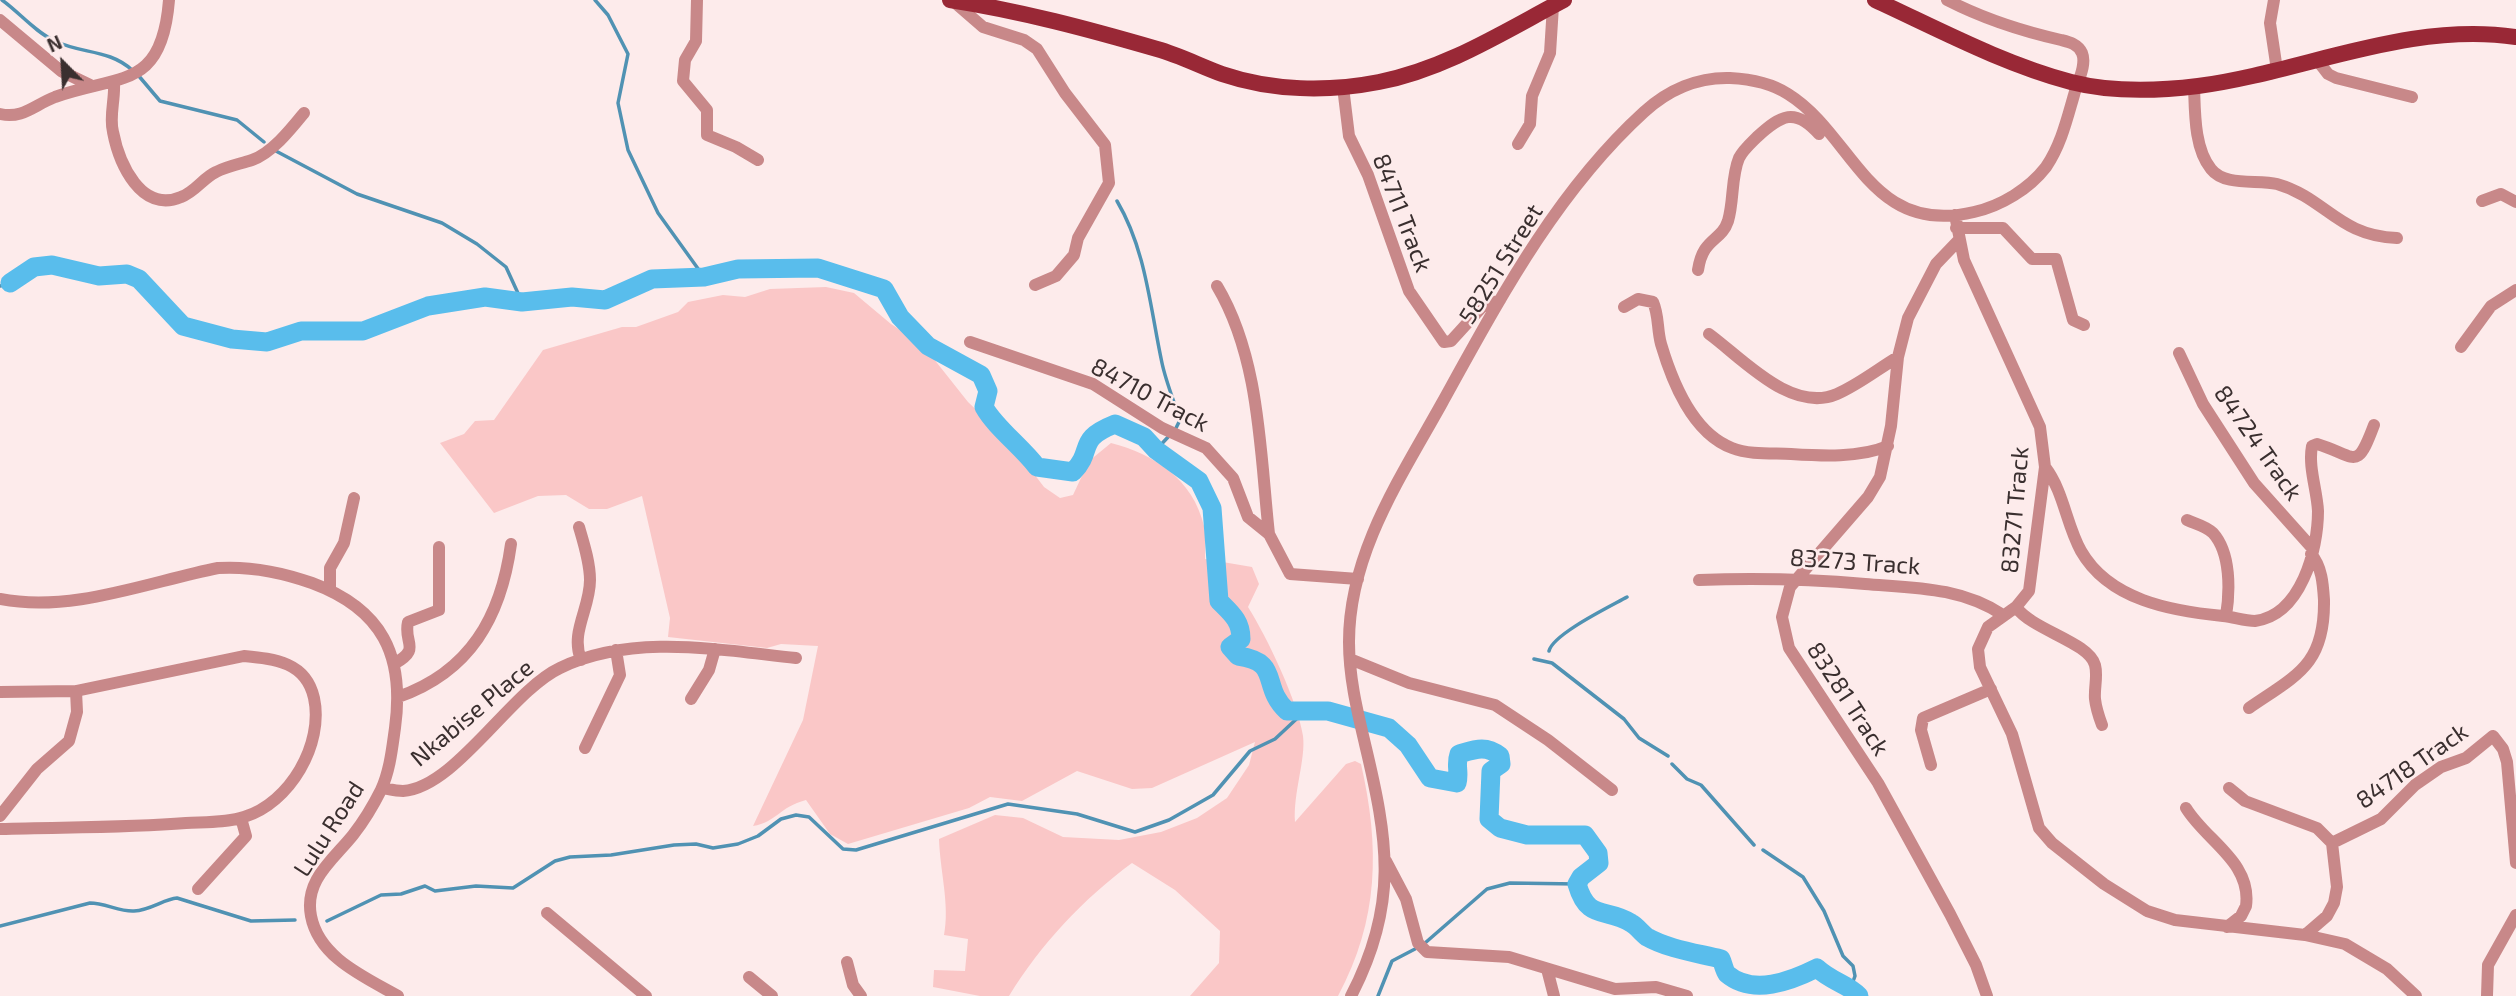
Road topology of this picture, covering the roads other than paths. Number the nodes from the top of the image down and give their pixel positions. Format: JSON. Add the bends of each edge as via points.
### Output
{"nodes":[{"id":1,"x":169,"y":0,"type":"edge"},
{"id":2,"x":697,"y":0,"type":"edge"},
{"id":3,"x":951,"y":0,"type":"edge"},
{"id":4,"x":1875,"y":0,"type":"edge"},
{"id":5,"x":1947,"y":0,"type":"edge"},
{"id":6,"x":2274,"y":0,"type":"edge"},
{"id":7,"x":1558,"y":3,"type":"edge"},
{"id":8,"x":1013,"y":5,"type":"edge"},
{"id":9,"x":0,"y":20,"type":"edge"},
{"id":10,"x":2516,"y":37,"type":"edge"},
{"id":11,"x":2318,"y":61,"type":"junction"},
{"id":12,"x":2277,"y":70,"type":"junction"},
{"id":13,"x":2077,"y":83,"type":"junction"},
{"id":14,"x":114,"y":84,"type":"junction"},
{"id":15,"x":90,"y":85,"type":"junction"},
{"id":16,"x":2194,"y":86,"type":"junction"},
{"id":17,"x":1343,"y":87,"type":"junction"},
{"id":18,"x":2412,"y":97,"type":"dead end"},
{"id":19,"x":304,"y":113,"type":"dead end"},
{"id":20,"x":0,"y":114,"type":"edge"},
{"id":21,"x":1518,"y":144,"type":"dead end"},
{"id":22,"x":1846,"y":156,"type":"junction"},
{"id":23,"x":758,"y":160,"type":"dead end"},
{"id":24,"x":2482,"y":201,"type":"dead end"},
{"id":25,"x":2516,"y":202,"type":"edge"},
{"id":26,"x":1956,"y":228,"type":"junction"},
{"id":27,"x":2397,"y":238,"type":"dead end"},
{"id":28,"x":1698,"y":270,"type":"dead end"},
{"id":29,"x":1035,"y":285,"type":"dead end"},
{"id":30,"x":1217,"y":286,"type":"dead end"},
{"id":31,"x":2516,"y":290,"type":"edge"},
{"id":32,"x":1500,"y":300,"type":"junction"},
{"id":33,"x":1624,"y":307,"type":"dead end"},
{"id":34,"x":2084,"y":325,"type":"dead end"},
{"id":35,"x":1709,"y":334,"type":"dead end"},
{"id":36,"x":970,"y":342,"type":"dead end"},
{"id":37,"x":2461,"y":347,"type":"dead end"},
{"id":38,"x":2179,"y":353,"type":"dead end"},
{"id":39,"x":1898,"y":357,"type":"junction"},
{"id":40,"x":2374,"y":425,"type":"dead end"},
{"id":41,"x":1888,"y":446,"type":"junction"},
{"id":42,"x":2045,"y":467,"type":"junction"},
{"id":43,"x":354,"y":498,"type":"dead end"},
{"id":44,"x":2187,"y":520,"type":"dead end"},
{"id":45,"x":579,"y":527,"type":"dead end"},
{"id":46,"x":1269,"y":534,"type":"junction"},
{"id":47,"x":511,"y":544,"type":"dead end"},
{"id":48,"x":439,"y":547,"type":"dead end"},
{"id":49,"x":2312,"y":551,"type":"junction"},
{"id":50,"x":1798,"y":578,"type":"junction"},
{"id":51,"x":1358,"y":579,"type":"junction"},
{"id":52,"x":1699,"y":580,"type":"dead end"},
{"id":53,"x":330,"y":590,"type":"junction"},
{"id":54,"x":0,"y":599,"type":"edge"},
{"id":55,"x":2016,"y":607,"type":"junction"},
{"id":56,"x":2003,"y":615,"type":"junction"},
{"id":57,"x":2226,"y":616,"type":"junction"},
{"id":58,"x":715,"y":649,"type":"junction"},
{"id":59,"x":616,"y":650,"type":"junction"},
{"id":60,"x":796,"y":658,"type":"dead end"},
{"id":61,"x":1350,"y":659,"type":"junction"},
{"id":62,"x":581,"y":660,"type":"junction"},
{"id":63,"x":394,"y":664,"type":"junction"},
{"id":64,"x":1991,"y":689,"type":"junction"},
{"id":65,"x":76,"y":691,"type":"junction"},
{"id":66,"x":0,"y":694,"type":"edge"},
{"id":67,"x":398,"y":697,"type":"junction"},
{"id":68,"x":691,"y":699,"type":"dead end"},
{"id":69,"x":2249,"y":708,"type":"dead end"},
{"id":70,"x":2102,"y":726,"type":"dead end"},
{"id":71,"x":585,"y":748,"type":"dead end"},
{"id":72,"x":1931,"y":765,"type":"dead end"},
{"id":73,"x":382,"y":788,"type":"junction"},
{"id":74,"x":2229,"y":788,"type":"dead end"},
{"id":75,"x":1612,"y":790,"type":"dead end"},
{"id":76,"x":2186,"y":808,"type":"dead end"},
{"id":77,"x":0,"y":816,"type":"edge"},
{"id":78,"x":241,"y":818,"type":"junction"},
{"id":79,"x":0,"y":829,"type":"edge"},
{"id":80,"x":2332,"y":843,"type":"junction"},
{"id":81,"x":1386,"y":861,"type":"junction"},
{"id":82,"x":2516,"y":863,"type":"edge"},
{"id":83,"x":198,"y":889,"type":"dead end"},
{"id":84,"x":547,"y":913,"type":"dead end"},
{"id":85,"x":2516,"y":915,"type":"edge"},
{"id":86,"x":2227,"y":927,"type":"junction"},
{"id":87,"x":2305,"y":936,"type":"junction"},
{"id":88,"x":847,"y":962,"type":"dead end"},
{"id":89,"x":1547,"y":969,"type":"junction"},
{"id":90,"x":750,"y":977,"type":"dead end"},
{"id":91,"x":398,"y":996,"type":"edge"},
{"id":92,"x":646,"y":996,"type":"edge"},
{"id":93,"x":772,"y":996,"type":"edge"},
{"id":94,"x":861,"y":996,"type":"edge"},
{"id":95,"x":1351,"y":996,"type":"edge"},
{"id":96,"x":1555,"y":996,"type":"edge"},
{"id":97,"x":1687,"y":996,"type":"edge"},
{"id":98,"x":1987,"y":996,"type":"edge"},
{"id":99,"x":2416,"y":996,"type":"edge"},
{"id":100,"x":2487,"y":996,"type":"edge"}],
"edges":[{"from":1,"to":14,"type":"street","via":[[153,58],[133,76]]},
{"from":2,"to":23,"type":"street","via":[[696,41],[682,74],[686,88],[708,110],[709,137]]},
{"from":3,"to":8,"type":"main road"},
{"from":3,"to":29,"type":"street","via":[[983,27],[1037,49],[1105,145],[1109,183],[1078,238],[1074,255],[1056,276]]},
{"from":4,"to":13,"type":"main road","via":[[2028,68]]},
{"from":5,"to":13,"type":"street","name":"58251 Street","via":[[2015,29],[2074,44],[2083,61]]},
{"from":6,"to":12,"type":"street","via":[[2270,23]]},
{"from":7,"to":17,"type":"main road","via":[[1421,71]]},
{"from":7,"to":21,"type":"street","via":[[1550,53],[1532,96],[1530,124]]},
{"from":8,"to":17,"type":"main road","via":[[1250,81],[1304,88]]},
{"from":9,"to":15,"type":"street","via":[[61,71]]},
{"from":10,"to":11,"type":"main road","via":[[2435,35]]},
{"from":11,"to":12,"type":"main road"},
{"from":11,"to":18,"type":"street","via":[[2331,76]]},
{"from":12,"to":16,"type":"main road"},
{"from":13,"to":16,"type":"main road"},
{"from":13,"to":26,"type":"street","name":"58251 Street","via":[[2063,135],[2037,177]]},
{"from":14,"to":15,"type":"street"},
{"from":14,"to":19,"type":"street","via":[[112,123],[117,145],[134,184],[157,199],[180,198],[212,173],[255,160]]},
{"from":15,"to":20,"type":"street","via":[[16,117]]},
{"from":16,"to":27,"type":"street","via":[[2198,133],[2214,172],[2282,186],[2357,232]]},
{"from":17,"to":32,"type":"street","name":"84711 Track","via":[[1349,136],[1368,175],[1409,290],[1432,328],[1447,343],[1482,307]]},
{"from":22,"to":26,"type":"street","name":"58251 Street","via":[[1872,187],[1887,197]]},
{"from":22,"to":28,"type":"street","via":[[1834,152],[1798,117],[1772,124],[1739,158],[1727,223],[1701,251]]},
{"from":22,"to":32,"type":"street","name":"58251 Street","via":[[1807,108],[1778,88],[1754,80],[1720,78],[1679,88],[1644,112],[1580,183],[1541,233]]},
{"from":24,"to":25,"type":"street","via":[[2501,194]]},
{"from":26,"to":34,"type":"street","via":[[2003,228],[2032,259],[2056,260],[2073,320]]},
{"from":26,"to":39,"type":"street","name":"83281 Track","via":[[1908,318]]},
{"from":26,"to":42,"type":"street","name":"83271 Track","via":[[1972,278],[2040,427]]},
{"from":30,"to":46,"type":"street","via":[[1238,332],[1251,382]]},
{"from":31,"to":37,"type":"street","via":[[2491,306]]},
{"from":32,"to":51,"type":"street","name":"58251 Street","via":[[1385,506]]},
{"from":33,"to":41,"type":"street","via":[[1638,299],[1653,302],[1660,341],[1679,392],[1695,417],[1725,445],[1795,454],[1852,454]]},
{"from":35,"to":39,"type":"street","via":[[1748,368],[1808,397],[1837,394]]},
{"from":36,"to":46,"type":"street","name":"84710 Track","via":[[1093,384],[1161,428],[1206,448],[1233,478],[1248,517]]},
{"from":38,"to":49,"type":"street","name":"84724 Track","via":[[2203,404],[2254,483]]},
{"from":39,"to":41,"type":"street","name":"83281 Track"},
{"from":40,"to":49,"type":"street","via":[[2364,452],[2357,457],[2317,444],[2311,448],[2318,509]]},
{"from":41,"to":50,"type":"street","name":"83281 Track","via":[[1880,477],[1868,497]]},
{"from":42,"to":55,"type":"street","name":"83271 Track","via":[[2033,578],[2026,598]]},
{"from":42,"to":57,"type":"street","via":[[2081,550],[2104,580],[2147,601]]},
{"from":43,"to":53,"type":"street","via":[[344,543],[332,562]]},
{"from":44,"to":57,"type":"street","via":[[2210,531],[2222,550],[2229,594]]},
{"from":45,"to":62,"type":"street","via":[[590,579],[577,632]]},
{"from":46,"to":51,"type":"street","via":[[1290,574]]},
{"from":47,"to":67,"type":"street","via":[[496,608],[478,638],[441,677]]},
{"from":48,"to":63,"type":"street","via":[[439,610],[408,622],[411,649]]},
{"from":49,"to":57,"type":"street","via":[[2298,589],[2272,616],[2255,621]]},
{"from":49,"to":69,"type":"street","via":[[2323,593],[2322,632],[2316,653],[2299,673]]},
{"from":50,"to":52,"type":"street","name":"83273 Track"},
{"from":50,"to":56,"type":"street","name":"83273 Track","via":[[1956,592]]},
{"from":50,"to":98,"type":"street","name":"83281 Track","via":[[1783,601],[1788,648],[1878,783],[1955,924]]},
{"from":51,"to":61,"type":"street","name":"58251 Street"},
{"from":53,"to":54,"type":"street","name":"Lulu Road","via":[[273,571],[232,567],[64,601]]},
{"from":53,"to":63,"type":"street","name":"Lulu Road","via":[[369,615]]},
{"from":55,"to":56,"type":"street","name":"83271 Track"},
{"from":55,"to":70,"type":"street","via":[[2026,620],[2093,660]]},
{"from":56,"to":64,"type":"street","name":"83271 Track","via":[[1988,626],[1978,649],[1980,667]]},
{"from":58,"to":59,"type":"street","name":"Nkabise Place"},
{"from":58,"to":60,"type":"street","name":"Nkabise Place"},
{"from":58,"to":68,"type":"street","via":[[709,670]]},
{"from":59,"to":62,"type":"street","name":"Nkabise Place"},
{"from":59,"to":71,"type":"street","via":[[620,675]]},
{"from":61,"to":75,"type":"street","via":[[1409,684],[1495,705]]},
{"from":61,"to":81,"type":"street","name":"58251 Street"},
{"from":62,"to":73,"type":"street","name":"Nkabise Place","via":[[541,679],[440,773],[412,789]]},
{"from":63,"to":67,"type":"street","name":"Lulu Road"},
{"from":64,"to":72,"type":"street","via":[[1923,718],[1921,730]]},
{"from":64,"to":86,"type":"street","name":"83271 Track","via":[[2012,734],[2036,820],[2052,842],[2147,911]]},
{"from":65,"to":66,"type":"street"},
{"from":65,"to":77,"type":"street","via":[[77,712],[69,741],[37,769]]},
{"from":65,"to":78,"type":"street","via":[[244,656],[270,658],[300,670],[316,709],[311,748],[286,787],[261,809]]},
{"from":67,"to":73,"type":"street","name":"Lulu Road","via":[[392,753]]},
{"from":73,"to":91,"type":"street","name":"Lulu Road","via":[[355,833],[315,882],[311,915],[332,953]]},
{"from":74,"to":80,"type":"street","via":[[2245,802],[2317,828]]},
{"from":76,"to":86,"type":"street","via":[[2241,873],[2247,899],[2241,916]]},
{"from":78,"to":79,"type":"street"},
{"from":78,"to":83,"type":"street","via":[[246,836]]},
{"from":80,"to":82,"type":"street","name":"84718 Track","via":[[2381,819],[2414,785],[2441,767],[2466,758],[2493,736],[2504,748],[2507,762]]},
{"from":80,"to":87,"type":"street","via":[[2337,887],[2334,903]]},
{"from":81,"to":89,"type":"street","via":[[1406,899],[1422,949],[1449,955],[1509,957]]},
{"from":81,"to":95,"type":"street","name":"58251 Street","via":[[1383,907],[1365,968]]},
{"from":84,"to":92,"type":"street"},
{"from":85,"to":100,"type":"street","via":[[2488,965]]},
{"from":86,"to":87,"type":"street","name":"83271 Track"},
{"from":87,"to":99,"type":"street","name":"83271 Track","via":[[2358,950]]},
{"from":88,"to":94,"type":"street"},
{"from":89,"to":96,"type":"street"},
{"from":89,"to":97,"type":"street","via":[[1615,989],[1656,987]]},
{"from":90,"to":93,"type":"street"}]}
